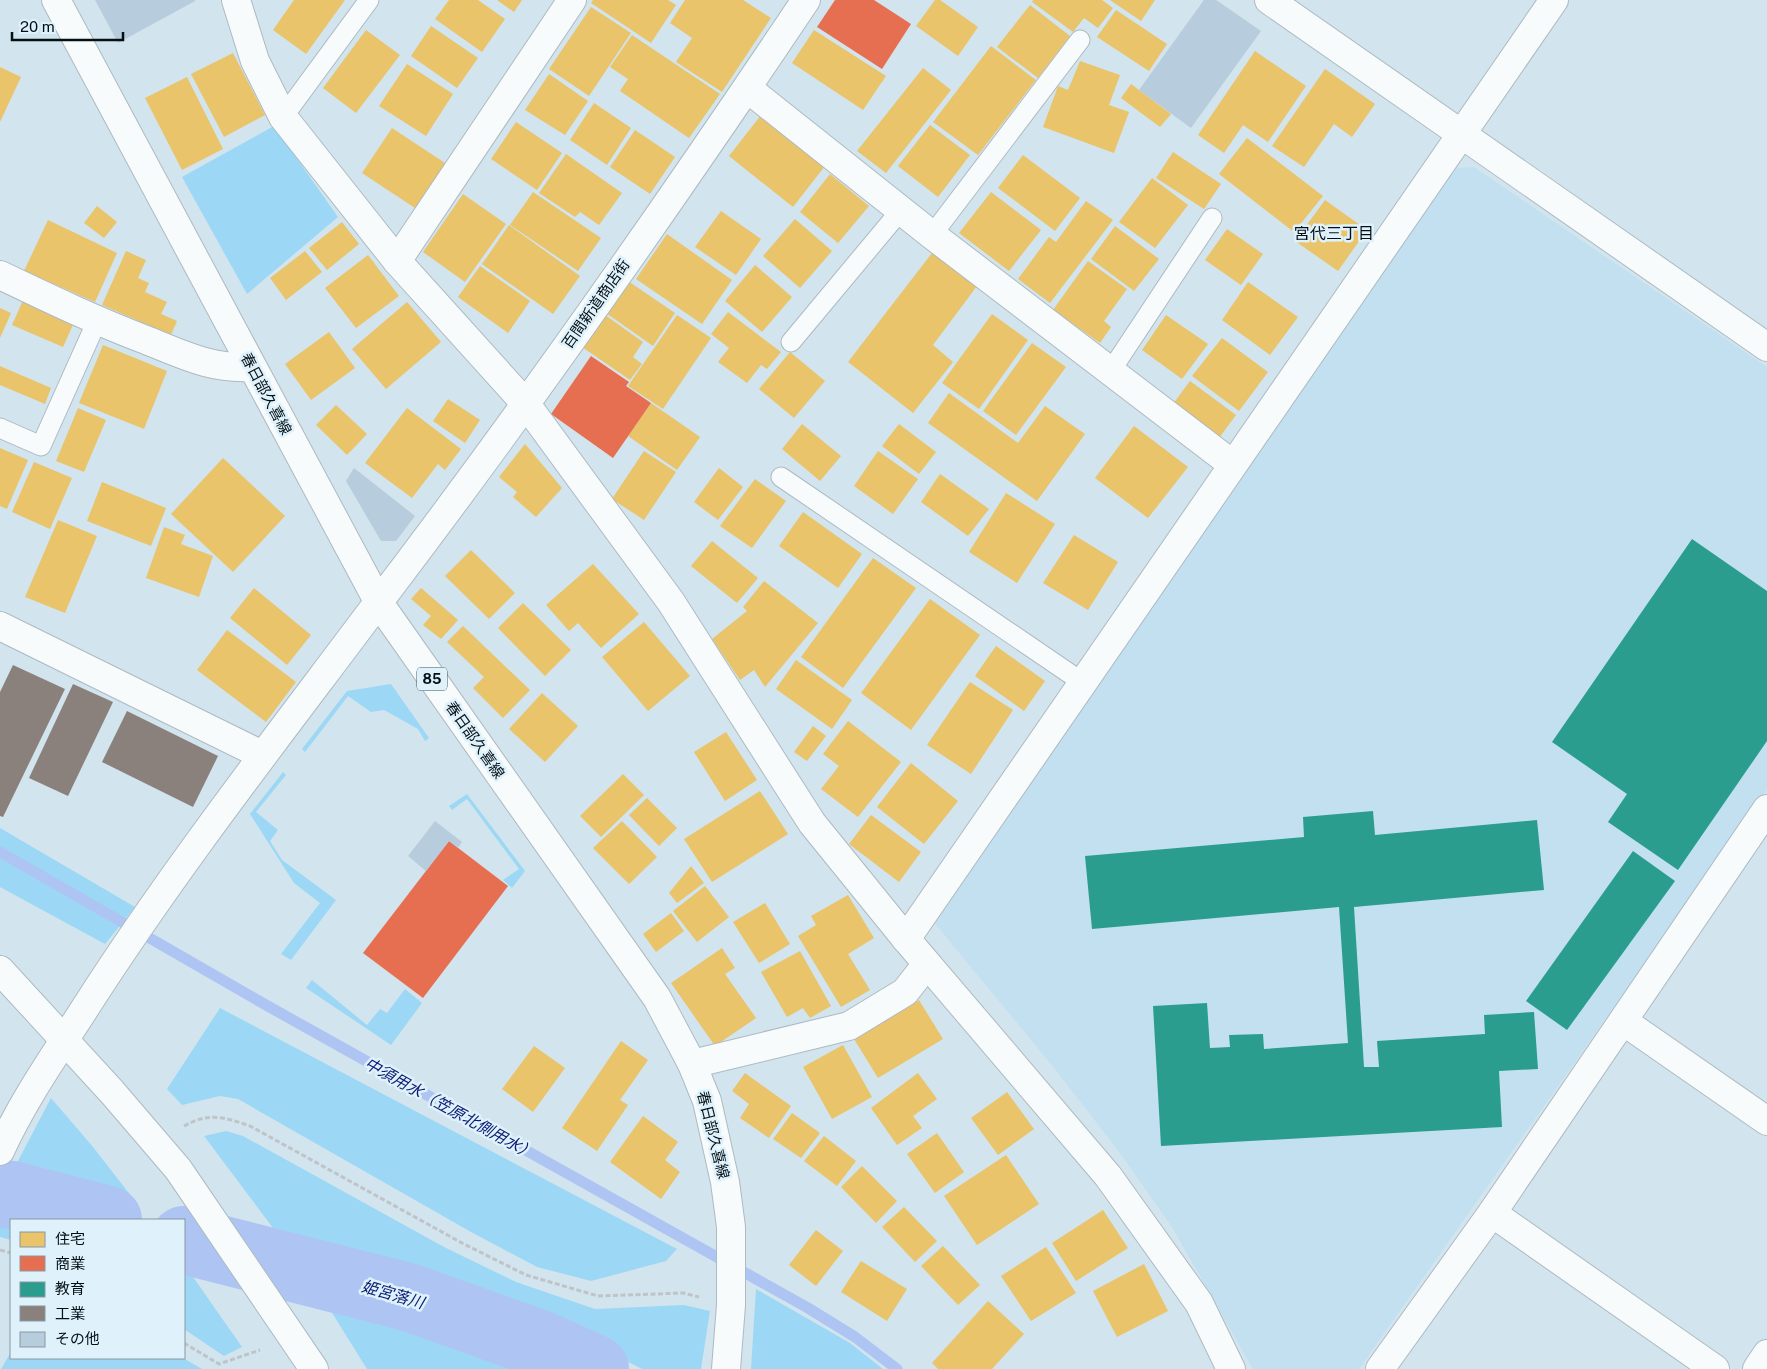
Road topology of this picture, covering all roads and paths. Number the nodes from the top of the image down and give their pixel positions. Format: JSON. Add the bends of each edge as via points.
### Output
{"nodes":[{"id":1,"x":56,"y":0,"type":"edge"},
{"id":2,"x":236,"y":0,"type":"edge"},
{"id":3,"x":369,"y":0,"type":"edge"},
{"id":4,"x":572,"y":0,"type":"edge"},
{"id":5,"x":806,"y":0,"type":"edge"},
{"id":6,"x":1269,"y":0,"type":"edge"},
{"id":7,"x":1554,"y":0,"type":"edge"},
{"id":8,"x":1080,"y":40,"type":"dead end"},
{"id":9,"x":747,"y":88,"type":"junction"},
{"id":10,"x":283,"y":117,"type":"junction"},
{"id":11,"x":1460,"y":134,"type":"junction"},
{"id":12,"x":901,"y":210,"type":"junction"},
{"id":13,"x":1212,"y":218,"type":"dead end"},
{"id":14,"x":932,"y":235,"type":"junction"},
{"id":15,"x":397,"y":261,"type":"junction"},
{"id":16,"x":0,"y":275,"type":"edge"},
{"id":17,"x":97,"y":321,"type":"junction"},
{"id":18,"x":791,"y":342,"type":"dead end"},
{"id":19,"x":1767,"y":347,"type":"edge"},
{"id":20,"x":252,"y":367,"type":"junction"},
{"id":21,"x":1110,"y":372,"type":"junction"},
{"id":22,"x":526,"y":404,"type":"junction"},
{"id":23,"x":0,"y":428,"type":"edge"},
{"id":24,"x":1232,"y":464,"type":"junction"},
{"id":25,"x":781,"y":477,"type":"dead end"},
{"id":26,"x":379,"y":603,"type":"junction"},
{"id":27,"x":0,"y":626,"type":"edge"},
{"id":28,"x":1082,"y":682,"type":"junction"},
{"id":29,"x":262,"y":755,"type":"junction"},
{"id":30,"x":1767,"y":809,"type":"edge"},
{"id":31,"x":906,"y":939,"type":"junction"},
{"id":32,"x":927,"y":964,"type":"junction"},
{"id":33,"x":0,"y":970,"type":"edge"},
{"id":34,"x":1623,"y":1021,"type":"junction"},
{"id":35,"x":64,"y":1041,"type":"junction"},
{"id":36,"x":692,"y":1064,"type":"junction"},
{"id":37,"x":1767,"y":1121,"type":"edge"},
{"id":38,"x":155,"y":1142,"type":"junction"},
{"id":39,"x":4,"y":1143,"type":"edge"},
{"id":40,"x":1492,"y":1214,"type":"junction"},
{"id":41,"x":731,"y":1305,"type":"junction"},
{"id":42,"x":295,"y":1339,"type":"junction"},
{"id":43,"x":185,"y":1344,"type":"edge"},
{"id":44,"x":1767,"y":1354,"type":"edge"},
{"id":45,"x":314,"y":1369,"type":"edge"},
{"id":46,"x":726,"y":1369,"type":"edge"},
{"id":47,"x":1232,"y":1369,"type":"edge"},
{"id":48,"x":1380,"y":1369,"type":"edge"},
{"id":49,"x":1715,"y":1369,"type":"edge"},
{"id":50,"x":1757,"y":1369,"type":"edge"}],
"edges":[{"from":1,"to":20,"type":"street","name":"春日部久喜線","number":"85"},
{"from":2,"to":10,"type":"street","via":[[254,61]]},
{"from":3,"to":10,"type":"lane"},
{"from":4,"to":15,"type":"street"},
{"from":5,"to":9,"type":"street","name":"百間新道商店街"},
{"from":6,"to":11,"type":"street"},
{"from":7,"to":11,"type":"street"},
{"from":8,"to":14,"type":"lane"},
{"from":9,"to":12,"type":"street"},
{"from":9,"to":22,"type":"street","name":"百間新道商店街"},
{"from":10,"to":15,"type":"street"},
{"from":11,"to":19,"type":"street"},
{"from":11,"to":24,"type":"street"},
{"from":12,"to":14,"type":"street"},
{"from":12,"to":18,"type":"lane"},
{"from":13,"to":21,"type":"lane"},
{"from":14,"to":21,"type":"street"},
{"from":15,"to":22,"type":"street"},
{"from":16,"to":17,"type":"street"},
{"from":17,"to":20,"type":"street","via":[[204,364]]},
{"from":17,"to":23,"type":"lane","via":[[41,446]]},
{"from":20,"to":26,"type":"street","name":"春日部久喜線","number":"85"},
{"from":21,"to":24,"type":"street"},
{"from":22,"to":26,"type":"street","name":"百間新道商店街"},
{"from":22,"to":31,"type":"street","via":[[671,602],[812,823]]},
{"from":24,"to":28,"type":"street"},
{"from":25,"to":28,"type":"lane"},
{"from":26,"to":29,"type":"street","name":"百間新道商店街"},
{"from":26,"to":36,"type":"street","name":"春日部久喜線","number":"85","via":[[657,998]]},
{"from":27,"to":29,"type":"street"},
{"from":28,"to":31,"type":"street"},
{"from":29,"to":35,"type":"street","name":"百間新道商店街","via":[[120,954]]},
{"from":30,"to":34,"type":"street"},
{"from":31,"to":32,"type":"street"},
{"from":32,"to":36,"type":"street","via":[[905,992],[849,1026]]},
{"from":32,"to":47,"type":"street","via":[[1108,1176],[1199,1303]]},
{"from":33,"to":35,"type":"street"},
{"from":34,"to":37,"type":"street"},
{"from":34,"to":40,"type":"street"},
{"from":35,"to":38,"type":"street"},
{"from":35,"to":39,"type":"street","name":"百間新道商店街"},
{"from":36,"to":41,"type":"street","name":"春日部久喜線","number":"85","via":[[708,1101],[725,1182],[731,1227]]},
{"from":38,"to":41,"type":"path","via":[[199,1118],[225,1117],[250,1126],[526,1275],[598,1296],[683,1293]]},
{"from":38,"to":42,"type":"street","via":[[178,1169]]},
{"from":40,"to":48,"type":"street"},
{"from":40,"to":49,"type":"street"},
{"from":41,"to":46,"type":"street","name":"春日部久喜線","number":"85"},
{"from":42,"to":43,"type":"path","via":[[219,1364]]},
{"from":42,"to":45,"type":"street"},
{"from":44,"to":50,"type":"street"}]}
